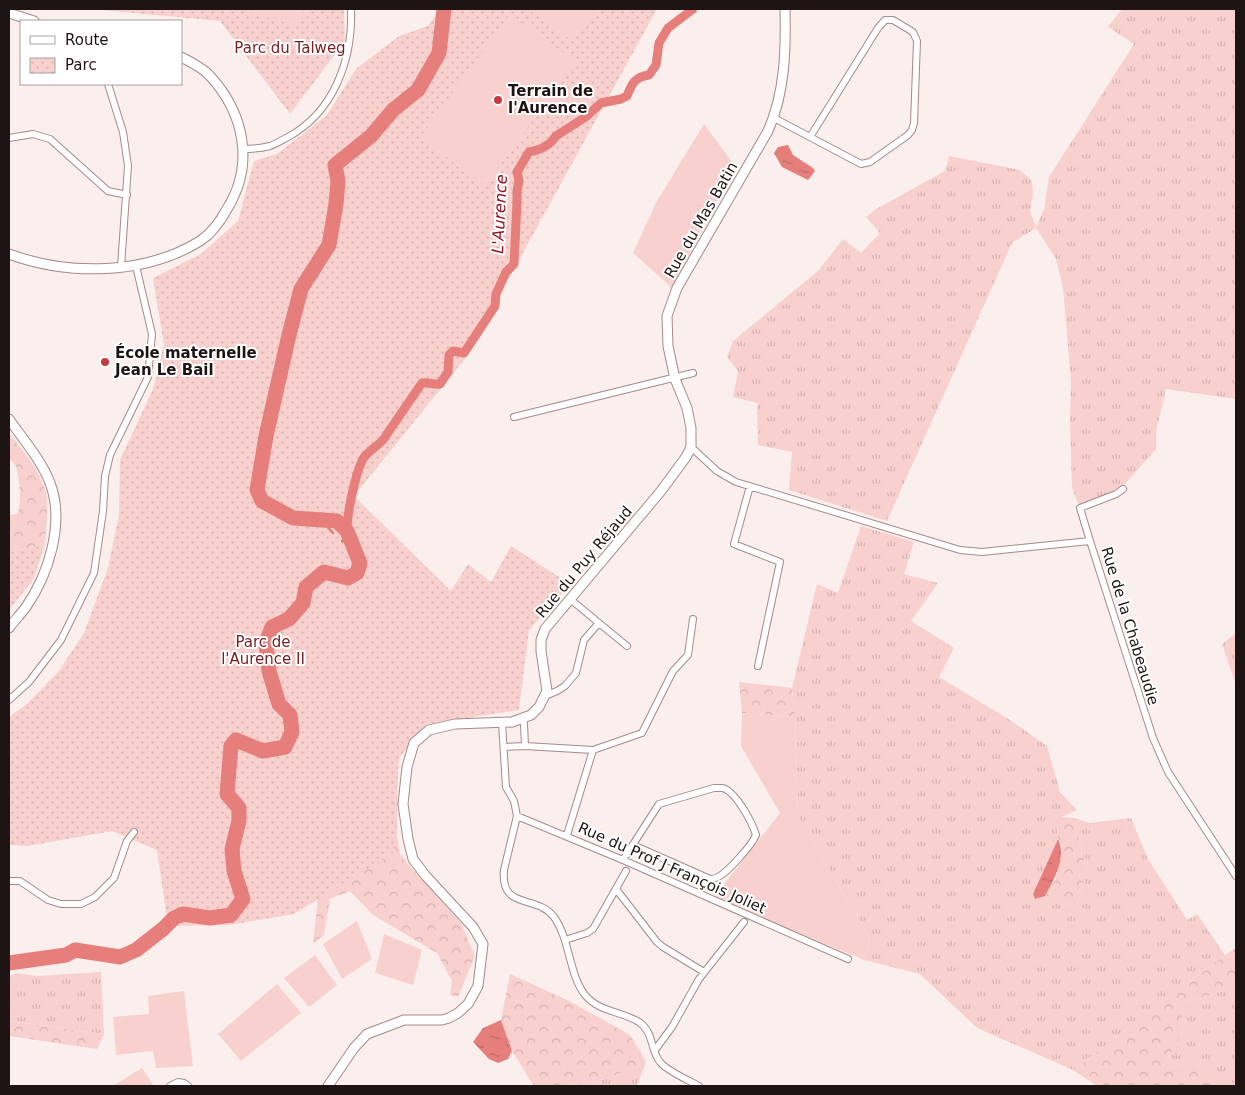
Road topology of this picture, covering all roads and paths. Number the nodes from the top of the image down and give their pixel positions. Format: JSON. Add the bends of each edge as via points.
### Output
{"nodes":[{"id":1,"x":351,"y":9,"type":"edge"},
{"id":2,"x":785,"y":9,"type":"edge"},
{"id":3,"x":9,"y":13,"type":"edge"},
{"id":4,"x":31,"y":20,"type":"edge"},
{"id":5,"x":182,"y":58,"type":"edge"},
{"id":6,"x":108,"y":85,"type":"edge"},
{"id":7,"x":774,"y":118,"type":"junction"},
{"id":8,"x":810,"y":137,"type":"junction"},
{"id":9,"x":9,"y":138,"type":"edge"},
{"id":10,"x":243,"y":149,"type":"junction"},
{"id":11,"x":127,"y":195,"type":"junction"},
{"id":12,"x":9,"y":254,"type":"edge"},
{"id":13,"x":136,"y":266,"type":"junction"},
{"id":14,"x":121,"y":267,"type":"junction"},
{"id":15,"x":693,"y":374,"type":"dead end"},
{"id":16,"x":675,"y":379,"type":"junction"},
{"id":17,"x":514,"y":417,"type":"dead end"},
{"id":18,"x":9,"y":418,"type":"edge"},
{"id":19,"x":691,"y":447,"type":"junction"},
{"id":20,"x":750,"y":486,"type":"junction"},
{"id":21,"x":1123,"y":488,"type":"dead end"},
{"id":22,"x":1090,"y":541,"type":"junction"},
{"id":23,"x":570,"y":598,"type":"junction"},
{"id":24,"x":693,"y":619,"type":"dead end"},
{"id":25,"x":599,"y":622,"type":"junction"},
{"id":26,"x":9,"y":628,"type":"edge"},
{"id":27,"x":627,"y":646,"type":"dead end"},
{"id":28,"x":758,"y":666,"type":"dead end"},
{"id":29,"x":545,"y":696,"type":"junction"},
{"id":30,"x":9,"y":700,"type":"edge"},
{"id":31,"x":523,"y":719,"type":"junction"},
{"id":32,"x":502,"y":723,"type":"junction"},
{"id":33,"x":524,"y":746,"type":"junction"},
{"id":34,"x":505,"y":747,"type":"junction"},
{"id":35,"x":593,"y":750,"type":"junction"},
{"id":36,"x":517,"y":816,"type":"junction"},
{"id":37,"x":134,"y":832,"type":"dead end"},
{"id":38,"x":567,"y":835,"type":"junction"},
{"id":39,"x":633,"y":845,"type":"junction"},
{"id":40,"x":623,"y":860,"type":"junction"},
{"id":41,"x":626,"y":871,"type":"dead end"},
{"id":42,"x":1236,"y":876,"type":"edge"},
{"id":43,"x":9,"y":881,"type":"edge"},
{"id":44,"x":616,"y":889,"type":"junction"},
{"id":45,"x":744,"y":922,"type":"dead end"},
{"id":46,"x":565,"y":940,"type":"junction"},
{"id":47,"x":848,"y":959,"type":"dead end"},
{"id":48,"x":704,"y":972,"type":"junction"},
{"id":49,"x":655,"y":1050,"type":"junction"},
{"id":50,"x":170,"y":1086,"type":"edge"},
{"id":51,"x":188,"y":1086,"type":"edge"},
{"id":52,"x":328,"y":1086,"type":"edge"},
{"id":53,"x":699,"y":1086,"type":"edge"}],
"edges":[{"from":1,"to":10,"type":"street","via":[[352,29],[342,74],[330,99],[303,128],[272,146]]},
{"from":2,"to":7,"type":"street","name":"Rue du Mas Batin","via":[[780,99]]},
{"from":3,"to":4,"type":"street"},
{"from":5,"to":10,"type":"street","via":[[209,75],[231,104]]},
{"from":6,"to":11,"type":"street","via":[[123,132],[128,166]]},
{"from":7,"to":8,"type":"street"},
{"from":7,"to":16,"type":"street","name":"Rue du Mas Batin","via":[[677,288],[667,316],[668,346]]},
{"from":8,"to":8,"type":"street","via":[[885,20],[893,20],[913,32],[917,41],[914,123],[908,135],[870,162],[861,164]]},
{"from":9,"to":11,"type":"street","via":[[33,134],[50,139],[108,191]]},
{"from":10,"to":13,"type":"street","via":[[241,177],[234,197],[221,219],[202,240],[168,257]]},
{"from":11,"to":14,"type":"street"},
{"from":12,"to":14,"type":"street","via":[[67,267]]},
{"from":13,"to":14,"type":"street"},
{"from":13,"to":30,"type":"street","via":[[152,334],[148,377],[110,455],[94,573],[61,640],[29,682]]},
{"from":15,"to":16,"type":"street"},
{"from":16,"to":17,"type":"street"},
{"from":16,"to":19,"type":"street","name":"Rue du Mas Batin","via":[[687,408]]},
{"from":18,"to":26,"type":"street","via":[[49,481],[56,512],[54,537],[39,584]]},
{"from":19,"to":20,"type":"street","name":"Rue de la Chabeaudie","via":[[717,471]]},
{"from":19,"to":23,"type":"street","name":"Rue du Puy Réjaud","via":[[661,491]]},
{"from":20,"to":22,"type":"street","name":"Rue de la Chabeaudie","via":[[960,550],[982,552]]},
{"from":20,"to":28,"type":"street","via":[[734,544],[780,562]]},
{"from":21,"to":22,"type":"street","via":[[1080,508]]},
{"from":22,"to":42,"type":"street","name":"Rue de la Chabeaudie","via":[[1152,738],[1168,772]]},
{"from":23,"to":25,"type":"street"},
{"from":23,"to":29,"type":"street","name":"Rue du Puy Réjaud","via":[[545,629],[541,640]]},
{"from":24,"to":35,"type":"street","via":[[688,655],[673,671],[642,733]]},
{"from":25,"to":27,"type":"street"},
{"from":25,"to":29,"type":"street","via":[[584,640],[576,673],[565,686]]},
{"from":29,"to":31,"type":"street","via":[[539,707]]},
{"from":31,"to":32,"type":"street"},
{"from":31,"to":33,"type":"street"},
{"from":32,"to":34,"type":"street"},
{"from":32,"to":52,"type":"street","via":[[455,724],[430,730],[414,743],[405,785],[404,804],[413,859],[473,927],[483,944],[478,986],[468,1004],[449,1018],[404,1020],[367,1034]]},
{"from":33,"to":34,"type":"street"},
{"from":33,"to":35,"type":"street"},
{"from":34,"to":36,"type":"street","via":[[506,787],[514,801]]},
{"from":35,"to":38,"type":"street","name":"Rue du Prof J François Joliet"},
{"from":36,"to":38,"type":"street"},
{"from":36,"to":46,"type":"street","via":[[504,870],[505,886],[514,898],[549,912]]},
{"from":37,"to":43,"type":"street","via":[[126,841],[114,878],[95,897],[81,904],[48,900],[20,881]]},
{"from":38,"to":40,"type":"street","name":"Rue du Prof J François Joliet"},
{"from":39,"to":39,"type":"street","via":[[659,804],[714,788],[724,788],[733,795],[751,821],[756,835],[723,874],[710,879]]},
{"from":39,"to":40,"type":"street"},
{"from":40,"to":47,"type":"street","name":"Rue du Prof J François Joliet"},
{"from":41,"to":44,"type":"street"},
{"from":44,"to":46,"type":"street","via":[[593,929]]},
{"from":44,"to":48,"type":"street","via":[[657,942]]},
{"from":45,"to":48,"type":"street"},
{"from":46,"to":49,"type":"street","via":[[586,996],[608,1012],[640,1023],[646,1028]]},
{"from":48,"to":49,"type":"street"},
{"from":49,"to":53,"type":"street","via":[[660,1064]]},
{"from":50,"to":51,"type":"street","via":[[178,1082]]}]}
